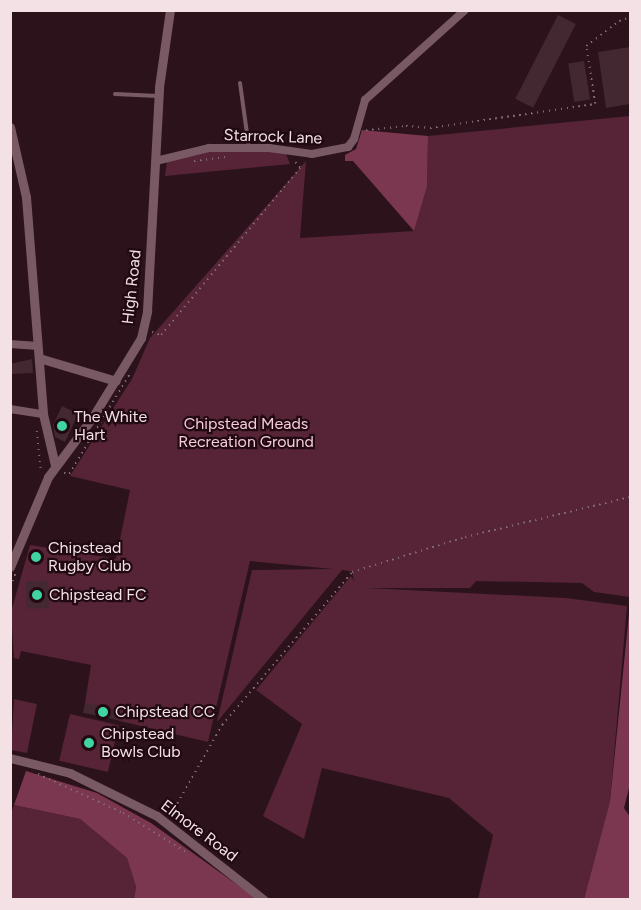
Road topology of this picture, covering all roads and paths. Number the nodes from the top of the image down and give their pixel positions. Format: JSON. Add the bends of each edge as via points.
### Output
{"nodes":[{"id":1,"x":170,"y":10,"type":"edge"},
{"id":2,"x":465,"y":10,"type":"edge"},
{"id":3,"x":630,"y":17,"type":"edge"},
{"id":4,"x":240,"y":84,"type":"dead end"},
{"id":5,"x":115,"y":94,"type":"dead end"},
{"id":6,"x":159,"y":96,"type":"junction"},
{"id":7,"x":10,"y":127,"type":"edge"},
{"id":8,"x":356,"y":131,"type":"junction"},
{"id":9,"x":249,"y":148,"type":"junction"},
{"id":10,"x":291,"y":152,"type":"junction"},
{"id":11,"x":239,"y":154,"type":"dead end"},
{"id":12,"x":156,"y":161,"type":"junction"},
{"id":13,"x":186,"y":161,"type":"dead end"},
{"id":14,"x":150,"y":328,"type":"dead end"},
{"id":15,"x":10,"y":345,"type":"edge"},
{"id":16,"x":38,"y":346,"type":"junction"},
{"id":17,"x":39,"y":358,"type":"junction"},
{"id":18,"x":131,"y":373,"type":"dead end"},
{"id":19,"x":116,"y":381,"type":"junction"},
{"id":20,"x":10,"y":409,"type":"edge"},
{"id":21,"x":39,"y":414,"type":"junction"},
{"id":22,"x":58,"y":469,"type":"junction"},
{"id":23,"x":48,"y":477,"type":"junction"},
{"id":24,"x":630,"y":497,"type":"edge"},
{"id":25,"x":10,"y":567,"type":"edge"},
{"id":26,"x":10,"y":758,"type":"edge"},
{"id":27,"x":38,"y":764,"type":"junction"},
{"id":28,"x":165,"y":822,"type":"junction"},
{"id":29,"x":196,"y":857,"type":"dead end"},
{"id":30,"x":264,"y":900,"type":"edge"}],
"edges":[{"from":1,"to":6,"type":"street","name":"High Road"},
{"from":2,"to":8,"type":"street","name":"Starrock Lane","via":[[365,100]]},
{"from":3,"to":8,"type":"path","via":[[586,46],[595,104],[430,129],[406,126]]},
{"from":4,"to":9,"type":"lane"},
{"from":5,"to":6,"type":"lane"},
{"from":6,"to":12,"type":"street","name":"High Road"},
{"from":7,"to":16,"type":"street","via":[[26,197]]},
{"from":8,"to":10,"type":"street","name":"Starrock Lane","via":[[352,144],[337,151]]},
{"from":9,"to":10,"type":"street","name":"Starrock Lane"},
{"from":9,"to":12,"type":"street","name":"Starrock Lane","via":[[192,151]]},
{"from":10,"to":14,"type":"path","via":[[300,168],[161,335]]},
{"from":11,"to":13,"type":"path"},
{"from":12,"to":19,"type":"street","name":"High Road","via":[[145,325]]},
{"from":15,"to":16,"type":"street"},
{"from":16,"to":17,"type":"street"},
{"from":17,"to":19,"type":"street"},
{"from":17,"to":21,"type":"street"},
{"from":18,"to":22,"type":"path","via":[[69,474]]},
{"from":19,"to":22,"type":"street","name":"High Road"},
{"from":20,"to":21,"type":"street"},
{"from":21,"to":22,"type":"street"},
{"from":21,"to":23,"type":"path","via":[[41,474]]},
{"from":22,"to":23,"type":"street","name":"High Road"},
{"from":23,"to":25,"type":"street","name":"High Road"},
{"from":24,"to":28,"type":"path","via":[[465,537],[348,575],[222,725]]},
{"from":26,"to":27,"type":"street","name":"Elmore Road"},
{"from":27,"to":28,"type":"street","name":"Elmore Road","via":[[99,786]]},
{"from":27,"to":29,"type":"path","via":[[38,776],[123,813]]},
{"from":28,"to":30,"type":"street","name":"Elmore Road"}]}
